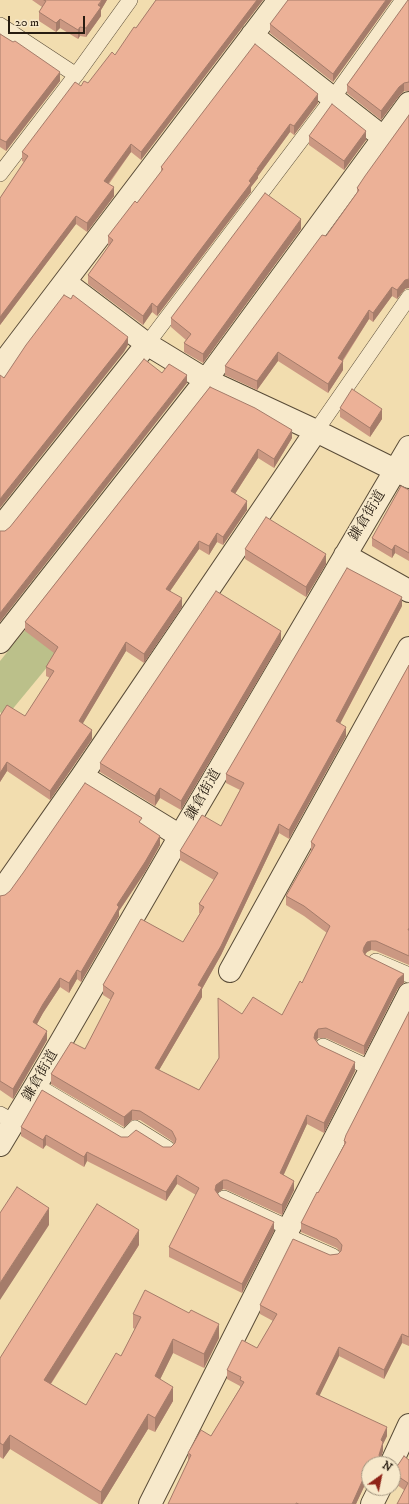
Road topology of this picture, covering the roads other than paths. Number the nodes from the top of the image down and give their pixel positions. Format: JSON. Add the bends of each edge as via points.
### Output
{"nodes":[{"id":1,"x":130,"y":0,"type":"edge"},
{"id":2,"x":279,"y":0,"type":"edge"},
{"id":3,"x":403,"y":0,"type":"edge"},
{"id":4,"x":0,"y":25,"type":"edge"},
{"id":5,"x":252,"y":35,"type":"junction"},
{"id":6,"x":76,"y":75,"type":"junction"},
{"id":7,"x":333,"y":98,"type":"junction"},
{"id":8,"x":409,"y":103,"type":"edge"},
{"id":9,"x":384,"y":138,"type":"junction"},
{"id":10,"x":0,"y":174,"type":"edge"},
{"id":11,"x":64,"y":282,"type":"junction"},
{"id":12,"x":409,"y":297,"type":"edge"},
{"id":13,"x":147,"y":344,"type":"junction"},
{"id":14,"x":0,"y":366,"type":"edge"},
{"id":15,"x":206,"y":380,"type":"junction"},
{"id":16,"x":316,"y":431,"type":"junction"},
{"id":17,"x":409,"y":447,"type":"edge"},
{"id":18,"x":402,"y":474,"type":"edge"},
{"id":19,"x":0,"y":528,"type":"edge"},
{"id":20,"x":345,"y":555,"type":"junction"},
{"id":21,"x":409,"y":591,"type":"edge"},
{"id":22,"x":0,"y":642,"type":"edge"},
{"id":23,"x":409,"y":648,"type":"edge"},
{"id":24,"x":82,"y":776,"type":"junction"},
{"id":25,"x":180,"y":836,"type":"junction"},
{"id":26,"x":0,"y":893,"type":"edge"},
{"id":27,"x":372,"y":959,"type":"edge"},
{"id":28,"x":230,"y":971,"type":"dead end"},
{"id":29,"x":409,"y":975,"type":"edge"},
{"id":30,"x":409,"y":994,"type":"edge"},
{"id":31,"x":323,"y":1046,"type":"edge"},
{"id":32,"x":372,"y":1069,"type":"junction"},
{"id":33,"x":36,"y":1085,"type":"junction"},
{"id":34,"x":7,"y":1118,"type":"edge"},
{"id":35,"x":0,"y":1145,"type":"edge"},
{"id":36,"x":167,"y":1148,"type":"edge"},
{"id":37,"x":224,"y":1198,"type":"edge"},
{"id":38,"x":287,"y":1232,"type":"junction"},
{"id":39,"x":333,"y":1256,"type":"edge"},
{"id":40,"x":409,"y":1425,"type":"edge"},
{"id":41,"x":404,"y":1448,"type":"edge"},
{"id":42,"x":398,"y":1456,"type":"edge"},
{"id":43,"x":150,"y":1504,"type":"edge"}],
"edges":[{"from":1,"to":6,"type":"lane"},
{"from":2,"to":5,"type":"street"},
{"from":3,"to":7,"type":"lane"},
{"from":4,"to":6,"type":"lane"},
{"from":5,"to":7,"type":"street"},
{"from":5,"to":11,"type":"street"},
{"from":6,"to":10,"type":"lane"},
{"from":7,"to":9,"type":"street"},
{"from":7,"to":13,"type":"lane"},
{"from":8,"to":9,"type":"street"},
{"from":9,"to":15,"type":"street"},
{"from":11,"to":13,"type":"street"},
{"from":11,"to":14,"type":"street"},
{"from":12,"to":16,"type":"lane"},
{"from":13,"to":15,"type":"street"},
{"from":13,"to":19,"type":"street"},
{"from":15,"to":16,"type":"street"},
{"from":15,"to":22,"type":"street"},
{"from":16,"to":18,"type":"street"},
{"from":16,"to":24,"type":"street"},
{"from":17,"to":18,"type":"street","name":"鎌倉街道"},
{"from":18,"to":20,"type":"street","name":"鎌倉街道"},
{"from":20,"to":21,"type":"street"},
{"from":20,"to":25,"type":"street","name":"鎌倉街道"},
{"from":23,"to":28,"type":"street"},
{"from":24,"to":25,"type":"street"},
{"from":24,"to":26,"type":"street"},
{"from":25,"to":33,"type":"street","name":"鎌倉街道"},
{"from":27,"to":29,"type":"lane"},
{"from":30,"to":32,"type":"street"},
{"from":31,"to":32,"type":"lane"},
{"from":32,"to":38,"type":"street"},
{"from":33,"to":34,"type":"street","name":"鎌倉街道"},
{"from":33,"to":36,"type":"lane","via":[[125,1138],[135,1128]]},
{"from":34,"to":35,"type":"street","name":"鎌倉街道"},
{"from":37,"to":38,"type":"lane"},
{"from":38,"to":39,"type":"lane"},
{"from":38,"to":43,"type":"street"},
{"from":40,"to":41,"type":"street"},
{"from":41,"to":42,"type":"street"}]}
